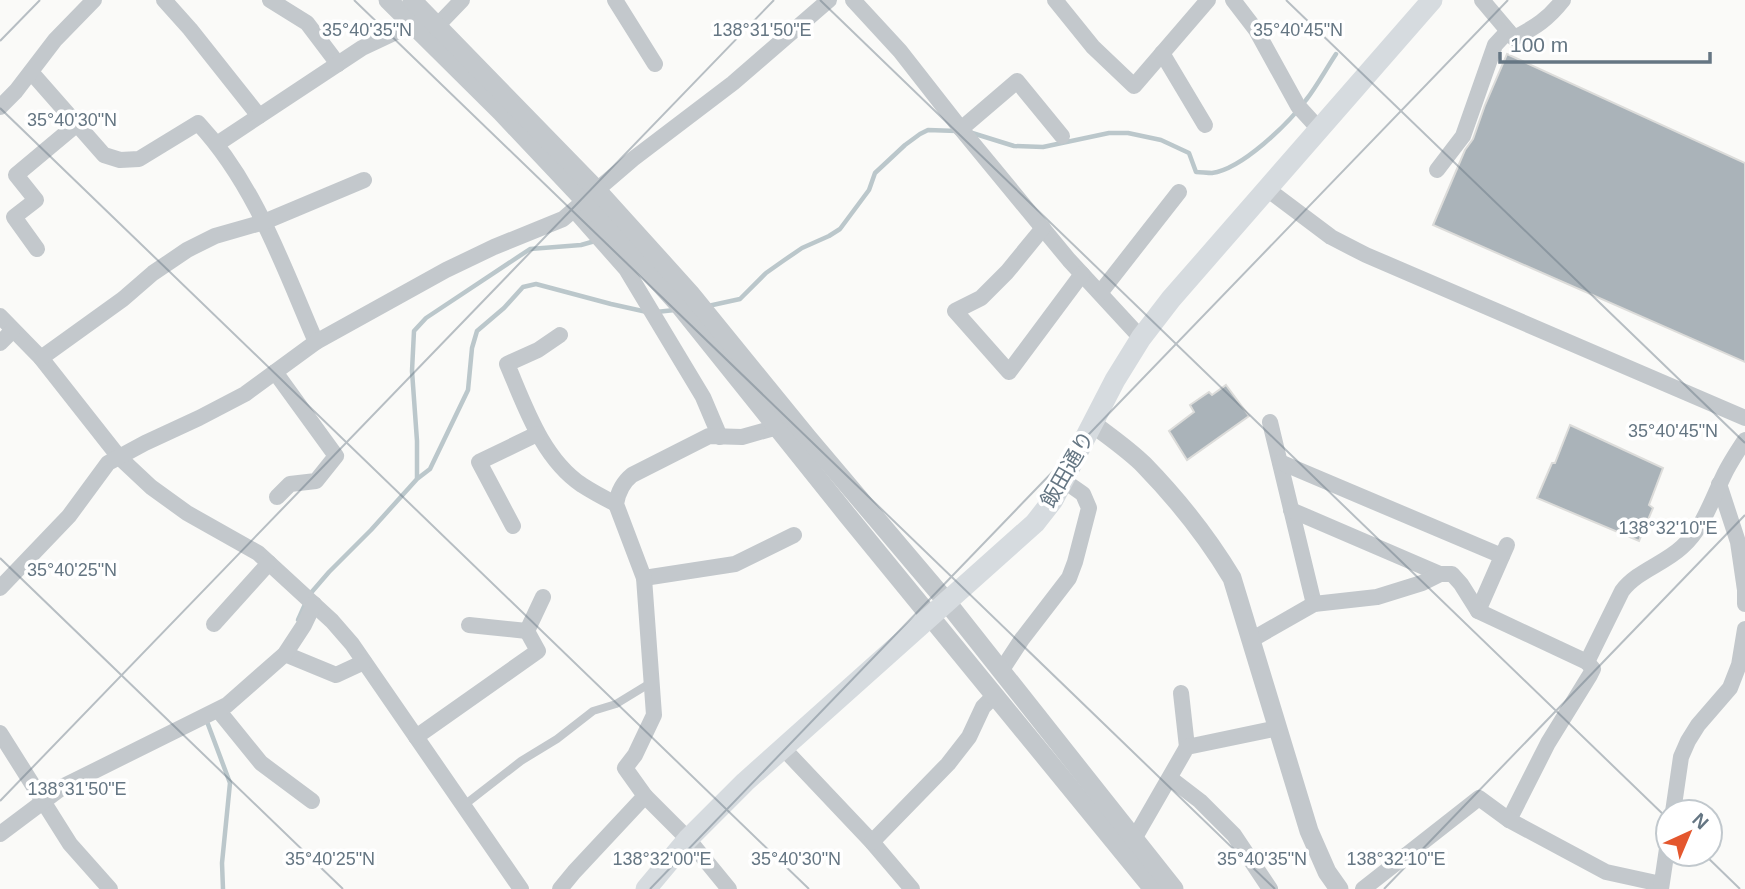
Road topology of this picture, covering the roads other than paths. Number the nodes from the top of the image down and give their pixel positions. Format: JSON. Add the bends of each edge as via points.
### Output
{"nodes":[{"id":1,"x":94,"y":0,"type":"edge"},
{"id":2,"x":164,"y":0,"type":"edge"},
{"id":3,"x":270,"y":0,"type":"edge"},
{"id":4,"x":388,"y":0,"type":"edge"},
{"id":5,"x":412,"y":0,"type":"edge"},
{"id":6,"x":461,"y":0,"type":"edge"},
{"id":7,"x":829,"y":0,"type":"edge"},
{"id":8,"x":852,"y":0,"type":"edge"},
{"id":9,"x":1055,"y":0,"type":"edge"},
{"id":10,"x":1208,"y":0,"type":"edge"},
{"id":11,"x":1233,"y":0,"type":"edge"},
{"id":12,"x":1432,"y":0,"type":"edge"},
{"id":13,"x":1482,"y":0,"type":"edge"},
{"id":14,"x":1563,"y":0,"type":"edge"},
{"id":15,"x":622,"y":3,"type":"edge"},
{"id":16,"x":413,"y":24,"type":"junction"},
{"id":17,"x":437,"y":26,"type":"junction"},
{"id":18,"x":1508,"y":31,"type":"junction"},
{"id":19,"x":1162,"y":53,"type":"junction"},
{"id":20,"x":338,"y":64,"type":"junction"},
{"id":21,"x":654,"y":64,"type":"dead end"},
{"id":22,"x":31,"y":72,"type":"junction"},
{"id":23,"x":0,"y":107,"type":"edge"},
{"id":24,"x":259,"y":116,"type":"junction"},
{"id":25,"x":77,"y":124,"type":"junction"},
{"id":26,"x":1205,"y":125,"type":"dead end"},
{"id":27,"x":1319,"y":129,"type":"junction"},
{"id":28,"x":961,"y":130,"type":"junction"},
{"id":29,"x":1062,"y":136,"type":"dead end"},
{"id":30,"x":217,"y":144,"type":"junction"},
{"id":31,"x":1437,"y":170,"type":"dead end"},
{"id":32,"x":364,"y":180,"type":"dead end"},
{"id":33,"x":1267,"y":188,"type":"junction"},
{"id":34,"x":1180,"y":192,"type":"dead end"},
{"id":35,"x":585,"y":200,"type":"junction"},
{"id":36,"x":264,"y":222,"type":"junction"},
{"id":37,"x":1042,"y":228,"type":"junction"},
{"id":38,"x":37,"y":249,"type":"dead end"},
{"id":39,"x":1082,"y":274,"type":"junction"},
{"id":40,"x":1100,"y":293,"type":"junction"},
{"id":41,"x":0,"y":316,"type":"edge"},
{"id":42,"x":13,"y":330,"type":"junction"},
{"id":43,"x":560,"y":335,"type":"dead end"},
{"id":44,"x":1141,"y":338,"type":"junction"},
{"id":45,"x":316,"y":342,"type":"junction"},
{"id":46,"x":0,"y":343,"type":"edge"},
{"id":47,"x":41,"y":358,"type":"junction"},
{"id":48,"x":275,"y":372,"type":"junction"},
{"id":49,"x":1745,"y":418,"type":"edge"},
{"id":50,"x":1270,"y":422,"type":"dead end"},
{"id":51,"x":1093,"y":424,"type":"junction"},
{"id":52,"x":776,"y":426,"type":"junction"},
{"id":53,"x":537,"y":434,"type":"junction"},
{"id":54,"x":720,"y":437,"type":"junction"},
{"id":55,"x":1745,"y":440,"type":"edge"},
{"id":56,"x":120,"y":457,"type":"junction"},
{"id":57,"x":1280,"y":462,"type":"junction"},
{"id":58,"x":1063,"y":480,"type":"junction"},
{"id":59,"x":1719,"y":484,"type":"junction"},
{"id":60,"x":277,"y":497,"type":"dead end"},
{"id":61,"x":616,"y":504,"type":"junction"},
{"id":62,"x":1291,"y":510,"type":"junction"},
{"id":63,"x":513,"y":526,"type":"dead end"},
{"id":64,"x":794,"y":536,"type":"dead end"},
{"id":65,"x":269,"y":563,"type":"junction"},
{"id":66,"x":1440,"y":574,"type":"junction"},
{"id":67,"x":644,"y":578,"type":"junction"},
{"id":68,"x":0,"y":588,"type":"edge"},
{"id":69,"x":543,"y":597,"type":"dead end"},
{"id":70,"x":946,"y":601,"type":"junction"},
{"id":71,"x":314,"y":604,"type":"junction"},
{"id":72,"x":1314,"y":604,"type":"junction"},
{"id":73,"x":1745,"y":604,"type":"edge"},
{"id":74,"x":1478,"y":611,"type":"junction"},
{"id":75,"x":930,"y":615,"type":"junction"},
{"id":76,"x":214,"y":624,"type":"dead end"},
{"id":77,"x":469,"y":625,"type":"dead end"},
{"id":78,"x":1745,"y":629,"type":"edge"},
{"id":79,"x":527,"y":631,"type":"junction"},
{"id":80,"x":1251,"y":640,"type":"junction"},
{"id":81,"x":285,"y":654,"type":"junction"},
{"id":82,"x":364,"y":662,"type":"junction"},
{"id":83,"x":1587,"y":662,"type":"junction"},
{"id":84,"x":1001,"y":671,"type":"junction"},
{"id":85,"x":1742,"y":671,"type":"edge"},
{"id":86,"x":652,"y":682,"type":"junction"},
{"id":87,"x":1181,"y":693,"type":"dead end"},
{"id":88,"x":995,"y":695,"type":"junction"},
{"id":89,"x":218,"y":710,"type":"junction"},
{"id":90,"x":1278,"y":729,"type":"junction"},
{"id":91,"x":0,"y":733,"type":"edge"},
{"id":92,"x":416,"y":737,"type":"junction"},
{"id":93,"x":1187,"y":747,"type":"junction"},
{"id":94,"x":783,"y":748,"type":"junction"},
{"id":95,"x":1170,"y":778,"type":"junction"},
{"id":96,"x":645,"y":796,"type":"junction"},
{"id":97,"x":1675,"y":798,"type":"edge"},
{"id":98,"x":312,"y":801,"type":"dead end"},
{"id":99,"x":43,"y":803,"type":"junction"},
{"id":100,"x":463,"y":806,"type":"junction"},
{"id":101,"x":1509,"y":820,"type":"junction"},
{"id":102,"x":0,"y":834,"type":"edge"},
{"id":103,"x":688,"y":839,"type":"junction"},
{"id":104,"x":1134,"y":839,"type":"junction"},
{"id":105,"x":872,"y":842,"type":"junction"},
{"id":106,"x":1664,"y":868,"type":"edge"},
{"id":107,"x":1661,"y":886,"type":"edge"},
{"id":108,"x":910,"y":888,"type":"edge"},
{"id":109,"x":110,"y":889,"type":"edge"},
{"id":110,"x":521,"y":889,"type":"edge"},
{"id":111,"x":560,"y":889,"type":"edge"},
{"id":112,"x":646,"y":889,"type":"edge"},
{"id":113,"x":729,"y":889,"type":"edge"},
{"id":114,"x":1153,"y":889,"type":"edge"},
{"id":115,"x":1174,"y":889,"type":"edge"},
{"id":116,"x":1270,"y":889,"type":"edge"},
{"id":117,"x":1339,"y":889,"type":"edge"},
{"id":118,"x":1363,"y":889,"type":"edge"}],
"edges":[{"from":1,"to":22,"type":"street"},
{"from":2,"to":24,"type":"street"},
{"from":3,"to":20,"type":"street","via":[[307,23]]},
{"from":4,"to":16,"type":"street"},
{"from":5,"to":17,"type":"street"},
{"from":6,"to":17,"type":"street"},
{"from":7,"to":35,"type":"street"},
{"from":8,"to":28,"type":"street","via":[[900,51]]},
{"from":9,"to":19,"type":"street","via":[[1093,47],[1134,86]]},
{"from":10,"to":19,"type":"street"},
{"from":11,"to":27,"type":"street","via":[[1256,30],[1298,106]]},
{"from":12,"to":27,"type":"main road","name":"飯田通り"},
{"from":13,"to":18,"type":"street"},
{"from":14,"to":18,"type":"street","via":[[1536,27],[1514,38]]},
{"from":15,"to":21,"type":"street"},
{"from":16,"to":20,"type":"street"},
{"from":16,"to":35,"type":"street"},
{"from":17,"to":35,"type":"street"},
{"from":18,"to":31,"type":"street","via":[[1495,45],[1463,136]]},
{"from":19,"to":26,"type":"street"},
{"from":20,"to":24,"type":"street"},
{"from":22,"to":23,"type":"street"},
{"from":22,"to":25,"type":"street"},
{"from":24,"to":30,"type":"street"},
{"from":25,"to":30,"type":"street","via":[[104,155],[120,160],[139,159],[198,123]]},
{"from":25,"to":38,"type":"street","via":[[16,175],[36,200],[14,217]]},
{"from":27,"to":33,"type":"main road","name":"飯田通り"},
{"from":28,"to":29,"type":"street","via":[[1017,81]]},
{"from":28,"to":37,"type":"street"},
{"from":30,"to":36,"type":"street"},
{"from":32,"to":36,"type":"street"},
{"from":33,"to":44,"type":"main road","name":"飯田通り"},
{"from":33,"to":49,"type":"street","via":[[1331,237],[1366,255]]},
{"from":34,"to":40,"type":"street"},
{"from":35,"to":45,"type":"street","via":[[563,219],[446,270]]},
{"from":35,"to":52,"type":"street","via":[[679,305]]},
{"from":35,"to":54,"type":"street","via":[[703,397]]},
{"from":35,"to":70,"type":"street","via":[[690,293]]},
{"from":36,"to":45,"type":"street"},
{"from":36,"to":47,"type":"street","via":[[215,236],[187,250]]},
{"from":37,"to":39,"type":"street"},
{"from":37,"to":39,"type":"street","via":[[981,298],[955,311],[1009,372]]},
{"from":39,"to":40,"type":"street"},
{"from":40,"to":44,"type":"street"},
{"from":41,"to":42,"type":"street"},
{"from":42,"to":46,"type":"street"},
{"from":42,"to":47,"type":"street"},
{"from":43,"to":53,"type":"street","via":[[507,364]]},
{"from":44,"to":51,"type":"main road","name":"飯田通り"},
{"from":45,"to":48,"type":"street"},
{"from":47,"to":56,"type":"street"},
{"from":48,"to":56,"type":"street","via":[[245,394]]},
{"from":48,"to":60,"type":"street","via":[[336,457],[316,481],[290,484]]},
{"from":50,"to":57,"type":"street"},
{"from":51,"to":58,"type":"main road","name":"飯田通り"},
{"from":51,"to":80,"type":"street","via":[[1144,465],[1193,522],[1232,579]]},
{"from":52,"to":54,"type":"street","via":[[742,437]]},
{"from":52,"to":75,"type":"street"},
{"from":53,"to":61,"type":"street","via":[[580,484]]},
{"from":53,"to":63,"type":"street","via":[[479,462]]},
{"from":54,"to":61,"type":"street","via":[[709,436],[632,475],[624,481]]},
{"from":55,"to":59,"type":"street"},
{"from":56,"to":65,"type":"street","via":[[187,513]]},
{"from":56,"to":68,"type":"street","via":[[108,463],[69,516]]},
{"from":57,"to":62,"type":"street"},
{"from":57,"to":74,"type":"street","via":[[1505,551]]},
{"from":58,"to":70,"type":"main road","name":"飯田通り","via":[[1035,523]]},
{"from":58,"to":84,"type":"street","via":[[1083,494],[1089,508],[1076,562]]},
{"from":59,"to":73,"type":"street","via":[[1738,542]]},
{"from":59,"to":83,"type":"street","via":[[1695,533],[1681,548],[1629,581]]},
{"from":61,"to":67,"type":"street"},
{"from":62,"to":66,"type":"street"},
{"from":62,"to":72,"type":"street"},
{"from":64,"to":67,"type":"street","via":[[735,564]]},
{"from":65,"to":71,"type":"street"},
{"from":65,"to":76,"type":"street"},
{"from":66,"to":72,"type":"street","via":[[1377,597]]},
{"from":66,"to":74,"type":"street","via":[[1452,574]]},
{"from":67,"to":86,"type":"street"},
{"from":69,"to":79,"type":"street"},
{"from":70,"to":75,"type":"main road","name":"飯田通り"},
{"from":70,"to":84,"type":"street"},
{"from":71,"to":81,"type":"street"},
{"from":71,"to":82,"type":"street"},
{"from":72,"to":80,"type":"street"},
{"from":74,"to":83,"type":"street"},
{"from":75,"to":88,"type":"street"},
{"from":75,"to":94,"type":"main road","name":"飯田通り"},
{"from":77,"to":79,"type":"street"},
{"from":78,"to":85,"type":"street"},
{"from":79,"to":92,"type":"street","via":[[538,651]]},
{"from":80,"to":90,"type":"street"},
{"from":81,"to":82,"type":"street","via":[[336,675]]},
{"from":81,"to":89,"type":"street"},
{"from":82,"to":92,"type":"street"},
{"from":83,"to":101,"type":"street","via":[[1593,670],[1548,743]]},
{"from":84,"to":104,"type":"street"},
{"from":85,"to":97,"type":"street","via":[[1688,741]]},
{"from":86,"to":96,"type":"street","via":[[654,715],[625,768]]},
{"from":86,"to":100,"type":"lane","via":[[616,704],[593,711]]},
{"from":87,"to":93,"type":"street"},
{"from":88,"to":105,"type":"street","via":[[948,764]]},
{"from":88,"to":114,"type":"street"},
{"from":89,"to":98,"type":"street","via":[[261,763]]},
{"from":89,"to":99,"type":"street","via":[[64,786]]},
{"from":90,"to":93,"type":"street"},
{"from":90,"to":117,"type":"street","via":[[1309,831]]},
{"from":91,"to":99,"type":"street"},
{"from":92,"to":100,"type":"street"},
{"from":93,"to":95,"type":"street"},
{"from":94,"to":103,"type":"main road","name":"飯田通り"},
{"from":94,"to":105,"type":"street"},
{"from":95,"to":104,"type":"street"},
{"from":95,"to":116,"type":"street","via":[[1234,835]]},
{"from":96,"to":103,"type":"street"},
{"from":96,"to":111,"type":"street"},
{"from":99,"to":102,"type":"street"},
{"from":99,"to":109,"type":"street","via":[[70,845]]},
{"from":100,"to":110,"type":"street"},
{"from":101,"to":107,"type":"street","via":[[1606,872]]},
{"from":101,"to":118,"type":"street","via":[[1479,798]]},
{"from":103,"to":112,"type":"main road","name":"飯田通り"},
{"from":103,"to":113,"type":"street"},
{"from":104,"to":115,"type":"street"},
{"from":105,"to":108,"type":"street"},
{"from":106,"to":107,"type":"street"}]}
